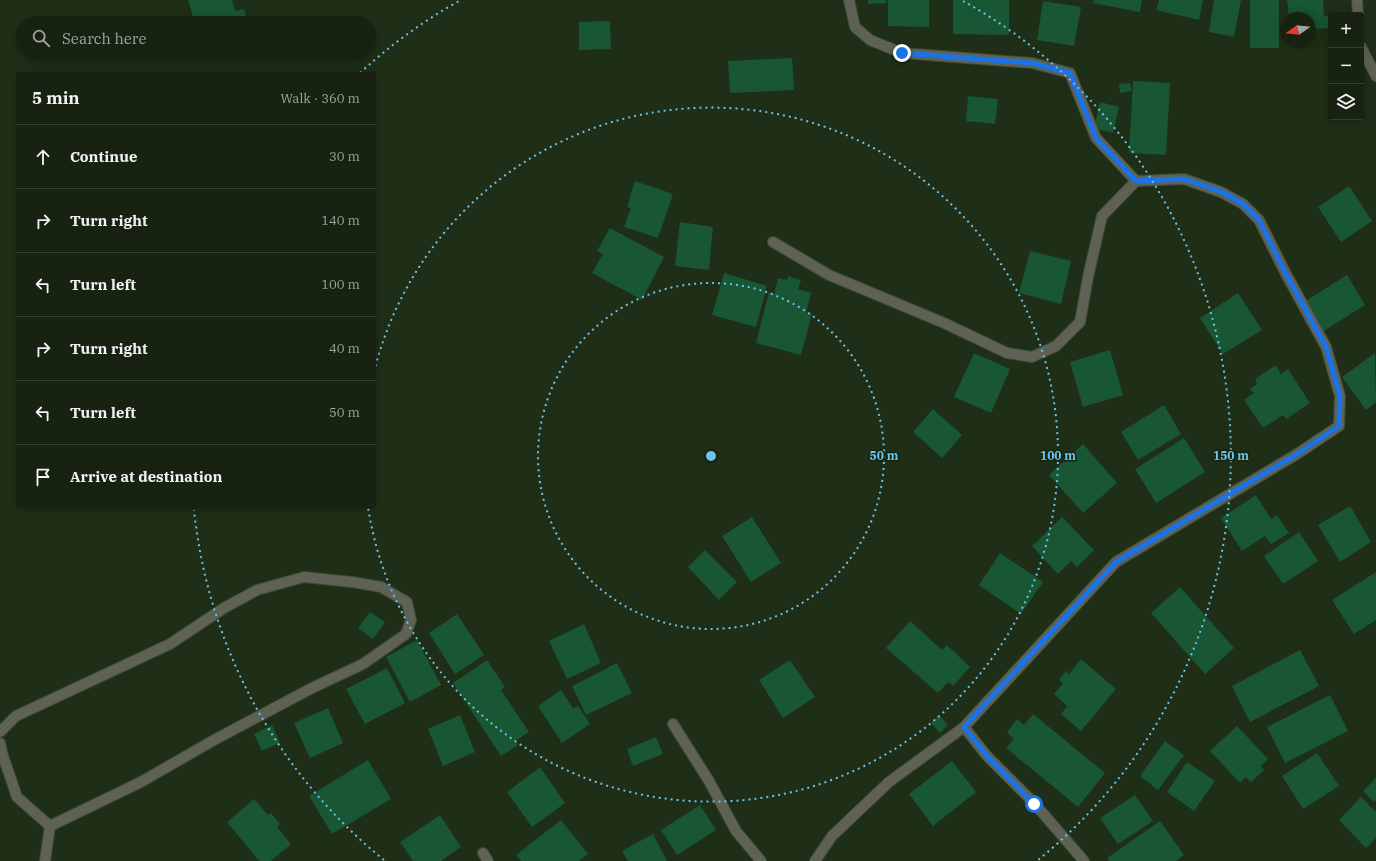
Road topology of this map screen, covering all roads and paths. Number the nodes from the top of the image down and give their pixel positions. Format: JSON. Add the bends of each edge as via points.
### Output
{"nodes":[{"id":1,"x":849,"y":0,"type":"edge"},
{"id":2,"x":1357,"y":0,"type":"edge"},
{"id":3,"x":1358,"y":12,"type":"edge"},
{"id":4,"x":1362,"y":48,"type":"edge"},
{"id":5,"x":1376,"y":76,"type":"edge"},
{"id":6,"x":1136,"y":181,"type":"junction"},
{"id":7,"x":774,"y":242,"type":"dead end"},
{"id":8,"x":673,"y":724,"type":"dead end"},
{"id":9,"x":964,"y":727,"type":"junction"},
{"id":10,"x":0,"y":732,"type":"edge"},
{"id":11,"x":0,"y":743,"type":"edge"},
{"id":12,"x":50,"y":826,"type":"junction"},
{"id":13,"x":45,"y":861,"type":"edge"},
{"id":14,"x":761,"y":861,"type":"edge"},
{"id":15,"x":815,"y":861,"type":"edge"},
{"id":16,"x":1084,"y":861,"type":"edge"}],
"edges":[{"from":1,"to":6,"type":"street","via":[[855,27],[870,40],[902,53],[1032,63],[1070,73],[1096,138]]},
{"from":2,"to":3,"type":"street"},
{"from":4,"to":5,"type":"street"},
{"from":6,"to":7,"type":"street","via":[[1102,216],[1080,322],[1056,346],[1032,357],[1007,353],[944,323],[829,275]]},
{"from":6,"to":9,"type":"street","via":[[1184,179],[1222,192],[1243,204],[1259,220],[1326,347],[1340,396],[1339,426],[1297,454],[1116,562]]},
{"from":8,"to":14,"type":"street","via":[[709,780],[736,831]]},
{"from":9,"to":15,"type":"street","via":[[889,782],[832,836]]},
{"from":9,"to":16,"type":"street","via":[[987,756]]},
{"from":10,"to":12,"type":"street","via":[[16,716],[170,644],[224,608],[258,590],[304,578],[381,587],[407,602],[411,620],[406,634],[363,664],[214,740],[141,782]]},
{"from":11,"to":12,"type":"street","via":[[17,797]]},
{"from":12,"to":13,"type":"street"}]}
